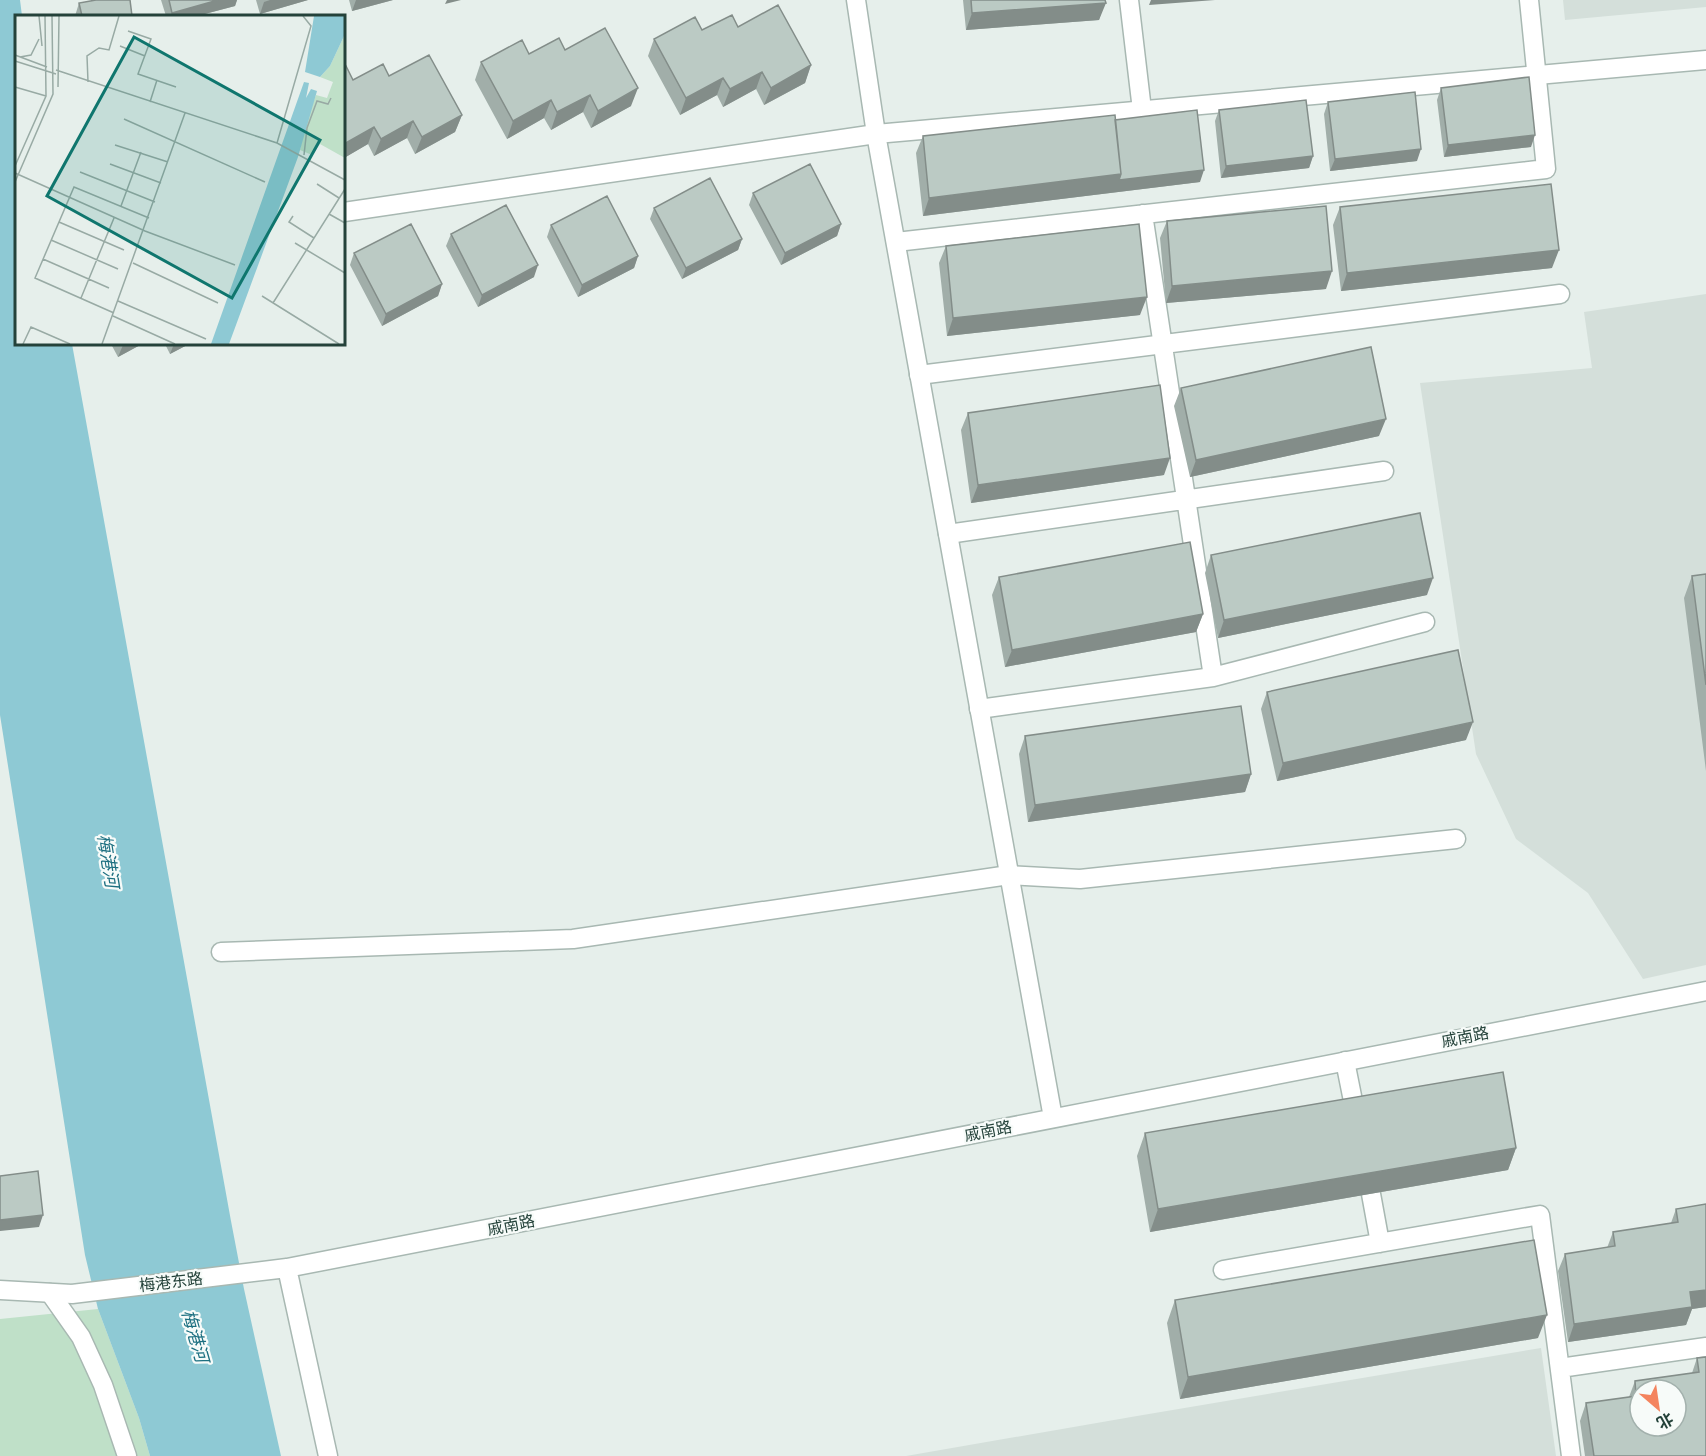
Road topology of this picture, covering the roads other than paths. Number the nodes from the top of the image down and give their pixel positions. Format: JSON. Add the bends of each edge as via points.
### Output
{"nodes":[{"id":1,"x":856,"y":0,"type":"edge"},
{"id":2,"x":1129,"y":0,"type":"edge"},
{"id":3,"x":1529,"y":0,"type":"edge"},
{"id":4,"x":1706,"y":60,"type":"edge"},
{"id":5,"x":1536,"y":75,"type":"junction"},
{"id":6,"x":1142,"y":110,"type":"junction"},
{"id":7,"x":876,"y":134,"type":"junction"},
{"id":8,"x":345,"y":212,"type":"edge"},
{"id":9,"x":1143,"y":214,"type":"junction"},
{"id":10,"x":896,"y":242,"type":"junction"},
{"id":11,"x":1560,"y":294,"type":"dead end"},
{"id":12,"x":1162,"y":344,"type":"junction"},
{"id":13,"x":919,"y":375,"type":"junction"},
{"id":14,"x":1384,"y":471,"type":"dead end"},
{"id":15,"x":1186,"y":500,"type":"junction"},
{"id":16,"x":948,"y":534,"type":"junction"},
{"id":17,"x":1425,"y":622,"type":"dead end"},
{"id":18,"x":1213,"y":677,"type":"junction"},
{"id":19,"x":979,"y":709,"type":"junction"},
{"id":20,"x":1456,"y":839,"type":"dead end"},
{"id":21,"x":1009,"y":875,"type":"junction"},
{"id":22,"x":221,"y":951,"type":"dead end"},
{"id":23,"x":1706,"y":991,"type":"edge"},
{"id":24,"x":1345,"y":1061,"type":"junction"},
{"id":25,"x":1053,"y":1118,"type":"junction"},
{"id":26,"x":1380,"y":1242,"type":"junction"},
{"id":27,"x":278,"y":1269,"type":"junction"},
{"id":28,"x":1223,"y":1270,"type":"dead end"},
{"id":29,"x":0,"y":1290,"type":"edge"},
{"id":30,"x":51,"y":1293,"type":"junction"},
{"id":31,"x":1706,"y":1347,"type":"edge"},
{"id":32,"x":1560,"y":1368,"type":"junction"},
{"id":33,"x":127,"y":1456,"type":"edge"},
{"id":34,"x":328,"y":1456,"type":"edge"},
{"id":35,"x":1571,"y":1456,"type":"edge"}],
"edges":[{"from":1,"to":7,"type":"street"},
{"from":2,"to":6,"type":"street"},
{"from":3,"to":5,"type":"street"},
{"from":4,"to":5,"type":"street"},
{"from":5,"to":6,"type":"street"},
{"from":5,"to":9,"type":"street","via":[[1546,169]]},
{"from":6,"to":7,"type":"street"},
{"from":7,"to":8,"type":"street"},
{"from":7,"to":10,"type":"street"},
{"from":9,"to":10,"type":"street"},
{"from":9,"to":12,"type":"street"},
{"from":10,"to":13,"type":"street"},
{"from":11,"to":12,"type":"street"},
{"from":12,"to":13,"type":"street"},
{"from":12,"to":15,"type":"street"},
{"from":13,"to":16,"type":"street"},
{"from":14,"to":15,"type":"street"},
{"from":15,"to":16,"type":"street"},
{"from":15,"to":18,"type":"street"},
{"from":16,"to":19,"type":"street"},
{"from":17,"to":18,"type":"street"},
{"from":18,"to":19,"type":"street"},
{"from":19,"to":21,"type":"street"},
{"from":20,"to":21,"type":"street","via":[[1080,879]]},
{"from":21,"to":22,"type":"street","via":[[573,939]]},
{"from":21,"to":25,"type":"street"},
{"from":23,"to":24,"type":"street","name":"戚南路"},
{"from":24,"to":25,"type":"street","name":"戚南路"},
{"from":24,"to":26,"type":"street"},
{"from":25,"to":27,"type":"street","name":"戚南路"},
{"from":26,"to":28,"type":"street"},
{"from":26,"to":32,"type":"street","via":[[1540,1215]]},
{"from":27,"to":30,"type":"street","name":"梅港东路","via":[[72,1294]]},
{"from":27,"to":34,"type":"street"},
{"from":29,"to":30,"type":"street"},
{"from":30,"to":33,"type":"street","via":[[81,1337],[103,1385]]},
{"from":31,"to":32,"type":"street"},
{"from":32,"to":35,"type":"street"}]}
